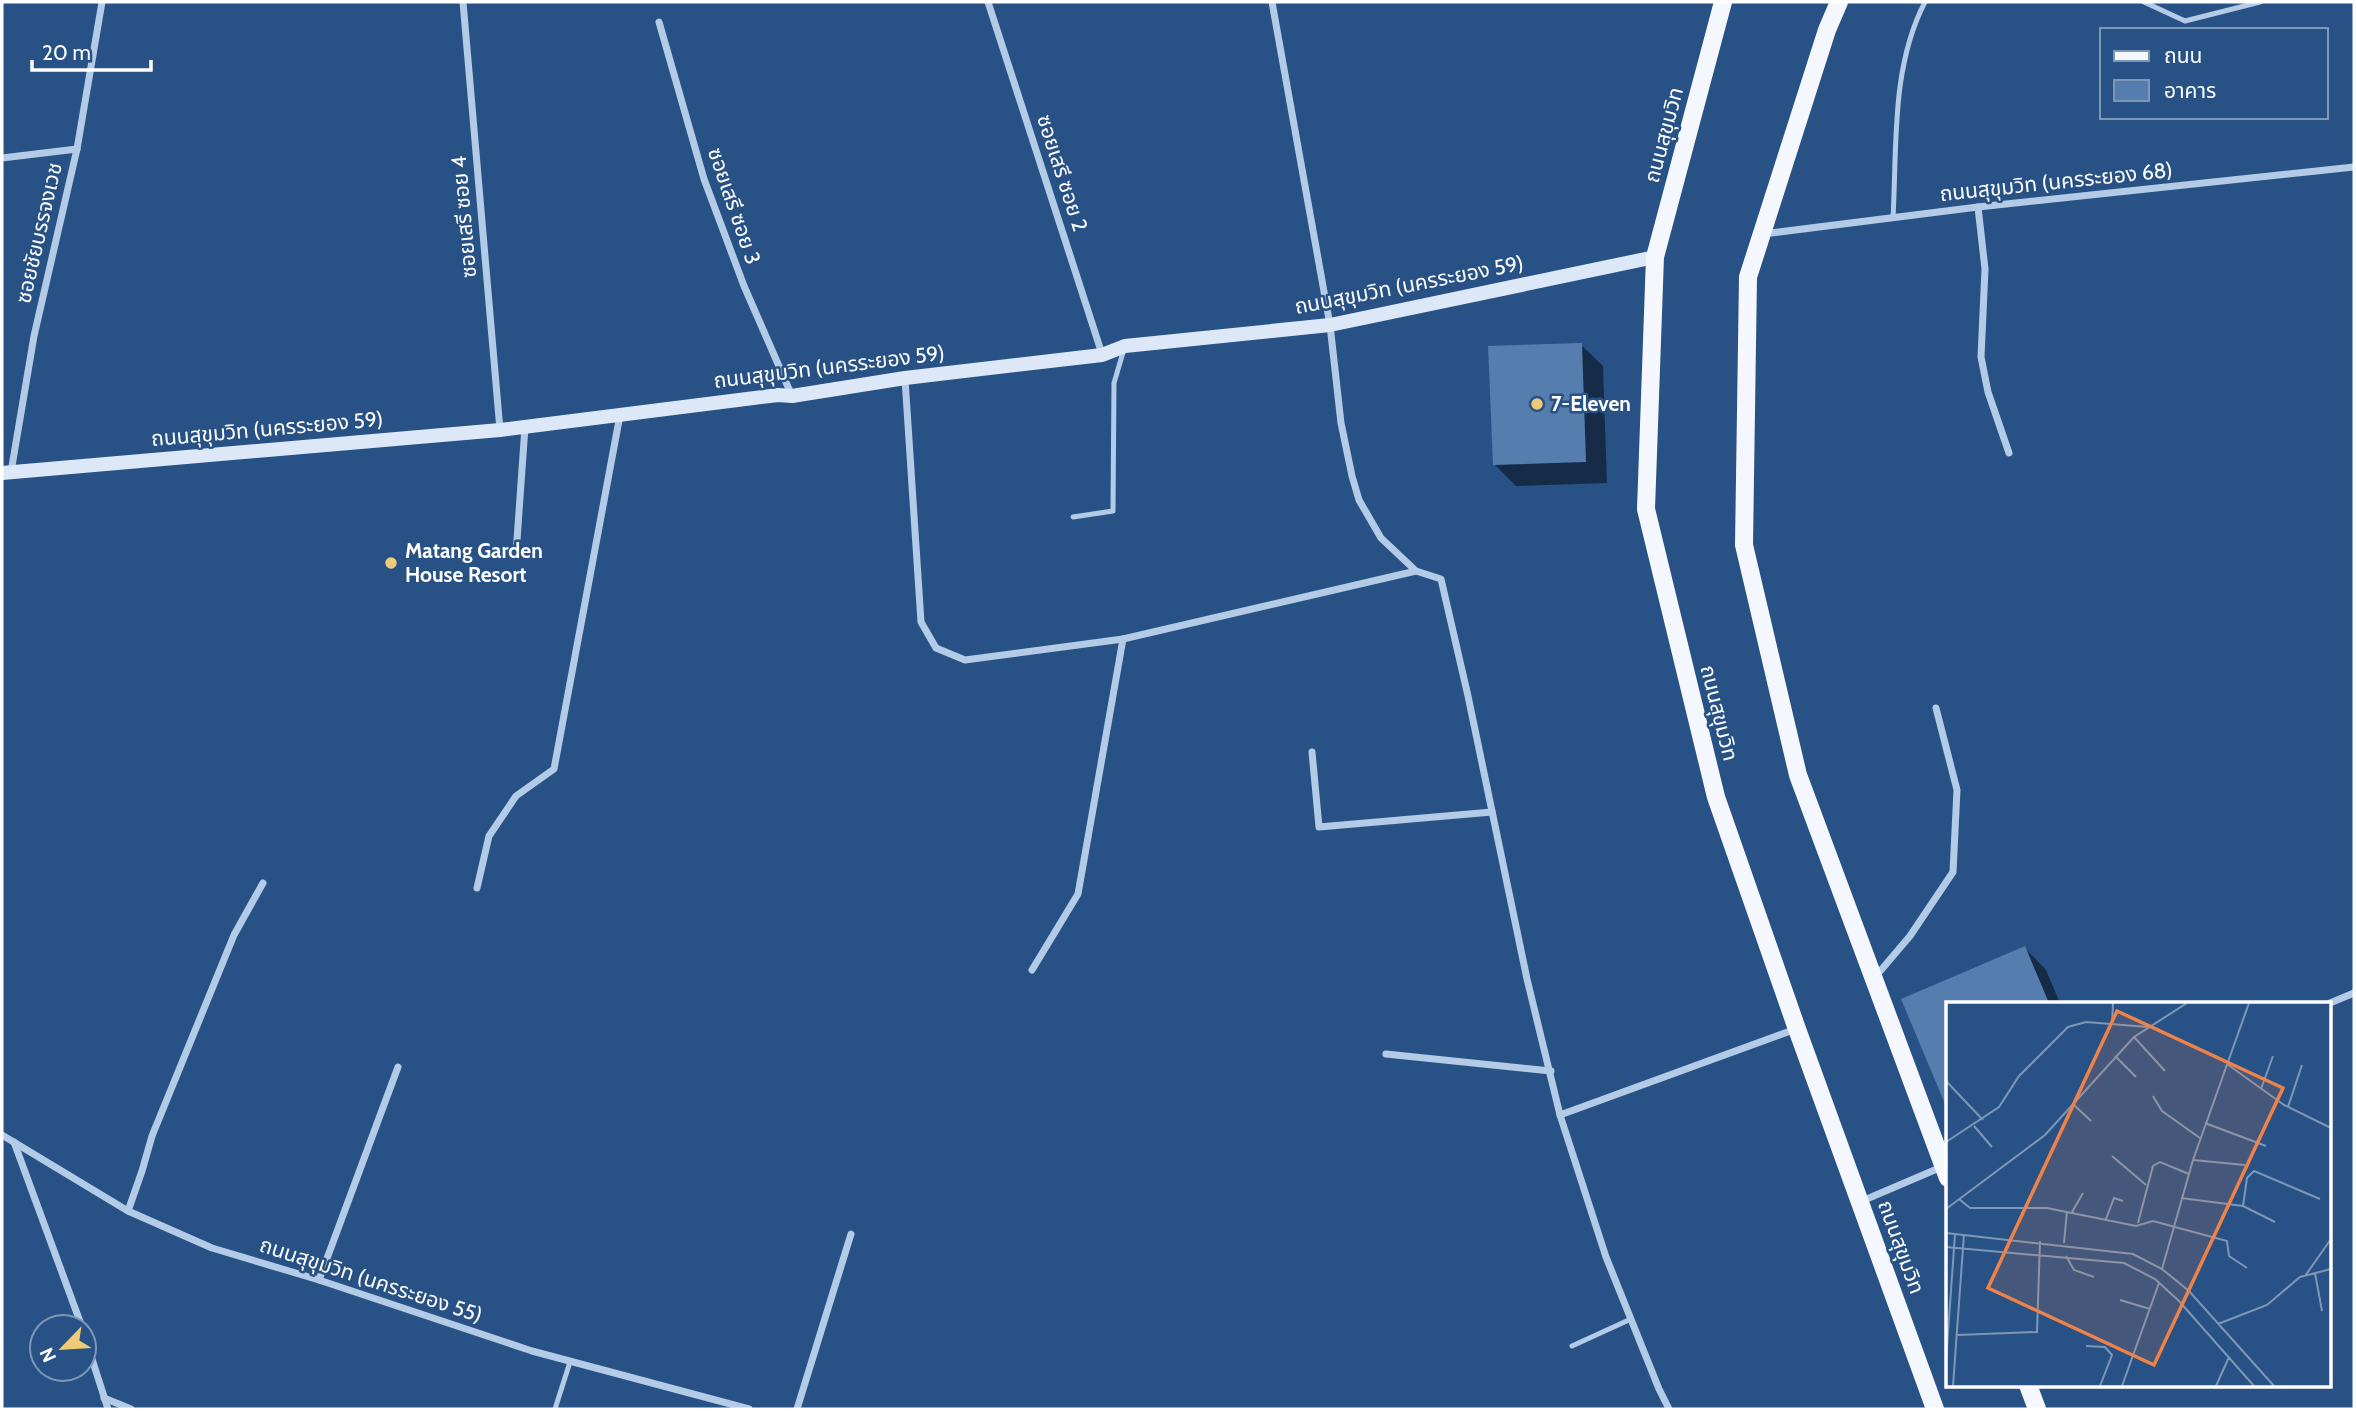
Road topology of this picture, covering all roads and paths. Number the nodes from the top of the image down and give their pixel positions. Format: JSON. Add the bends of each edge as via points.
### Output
{"nodes":[{"id":1,"x":102,"y":2,"type":"edge"},
{"id":2,"x":463,"y":2,"type":"edge"},
{"id":3,"x":988,"y":2,"type":"edge"},
{"id":4,"x":1272,"y":2,"type":"edge"},
{"id":5,"x":1723,"y":2,"type":"edge"},
{"id":6,"x":1839,"y":2,"type":"edge"},
{"id":7,"x":1925,"y":2,"type":"edge"},
{"id":8,"x":2144,"y":2,"type":"edge"},
{"id":9,"x":2234,"y":2,"type":"edge"},
{"id":10,"x":2260,"y":2,"type":"edge"},
{"id":11,"x":2231,"y":9,"type":"junction"},
{"id":12,"x":659,"y":22,"type":"dead end"},
{"id":13,"x":76,"y":149,"type":"junction"},
{"id":14,"x":2,"y":158,"type":"edge"},
{"id":15,"x":2354,"y":167,"type":"edge"},
{"id":16,"x":1978,"y":207,"type":"junction"},
{"id":17,"x":1893,"y":218,"type":"junction"},
{"id":18,"x":1762,"y":234,"type":"junction"},
{"id":19,"x":1654,"y":257,"type":"junction"},
{"id":20,"x":1331,"y":325,"type":"junction"},
{"id":21,"x":1125,"y":346,"type":"junction"},
{"id":22,"x":1102,"y":355,"type":"junction"},
{"id":23,"x":905,"y":378,"type":"junction"},
{"id":24,"x":792,"y":396,"type":"junction"},
{"id":25,"x":620,"y":414,"type":"junction"},
{"id":26,"x":525,"y":427,"type":"junction"},
{"id":27,"x":500,"y":430,"type":"junction"},
{"id":28,"x":2009,"y":453,"type":"dead end"},
{"id":29,"x":6,"y":472,"type":"edge"},
{"id":30,"x":1073,"y":517,"type":"dead end"},
{"id":31,"x":516,"y":554,"type":"dead end"},
{"id":32,"x":1416,"y":571,"type":"junction"},
{"id":33,"x":1124,"y":639,"type":"junction"},
{"id":34,"x":1936,"y":708,"type":"dead end"},
{"id":35,"x":1312,"y":752,"type":"dead end"},
{"id":36,"x":1492,"y":812,"type":"junction"},
{"id":37,"x":263,"y":883,"type":"dead end"},
{"id":38,"x":477,"y":888,"type":"dead end"},
{"id":39,"x":1032,"y":971,"type":"dead end"},
{"id":40,"x":1874,"y":978,"type":"junction"},
{"id":41,"x":2354,"y":993,"type":"edge"},
{"id":42,"x":2332,"y":1002,"type":"edge"},
{"id":43,"x":1797,"y":1029,"type":"junction"},
{"id":44,"x":1386,"y":1054,"type":"dead end"},
{"id":45,"x":398,"y":1067,"type":"dead end"},
{"id":46,"x":1551,"y":1072,"type":"junction"},
{"id":47,"x":1560,"y":1115,"type":"junction"},
{"id":48,"x":2,"y":1135,"type":"edge"},
{"id":49,"x":14,"y":1142,"type":"junction"},
{"id":50,"x":1946,"y":1167,"type":"edge"},
{"id":51,"x":1946,"y":1170,"type":"edge"},
{"id":52,"x":1861,"y":1202,"type":"junction"},
{"id":53,"x":128,"y":1211,"type":"junction"},
{"id":54,"x":851,"y":1234,"type":"dead end"},
{"id":55,"x":319,"y":1280,"type":"junction"},
{"id":56,"x":77,"y":1313,"type":"edge"},
{"id":57,"x":1631,"y":1319,"type":"junction"},
{"id":58,"x":1572,"y":1346,"type":"dead end"},
{"id":59,"x":570,"y":1362,"type":"junction"},
{"id":60,"x":98,"y":1379,"type":"edge"},
{"id":61,"x":2028,"y":1386,"type":"edge"},
{"id":62,"x":104,"y":1398,"type":"junction"},
{"id":63,"x":107,"y":1409,"type":"edge"},
{"id":64,"x":131,"y":1409,"type":"edge"},
{"id":65,"x":555,"y":1409,"type":"edge"},
{"id":66,"x":749,"y":1409,"type":"edge"},
{"id":67,"x":797,"y":1409,"type":"edge"},
{"id":68,"x":1669,"y":1409,"type":"edge"},
{"id":69,"x":1935,"y":1409,"type":"edge"},
{"id":70,"x":2037,"y":1409,"type":"edge"}],
"edges":[{"from":1,"to":13,"type":"street","name":"ซอยชัยบรรจงเวช"},
{"from":2,"to":27,"type":"street","name":"ซอยเสรี ซอย 4"},
{"from":3,"to":22,"type":"street","name":"ซอยเสรี ซอย 2"},
{"from":4,"to":20,"type":"street"},
{"from":5,"to":19,"type":"main road","name":"ถนนสุขุมวิท"},
{"from":6,"to":18,"type":"main road"},
{"from":7,"to":17,"type":"lane","via":[[1900,81]]},
{"from":8,"to":11,"type":"lane","via":[[2185,21]]},
{"from":9,"to":11,"type":"lane"},
{"from":10,"to":11,"type":"lane"},
{"from":12,"to":24,"type":"street","name":"ซอยเสรี ซอย 3","via":[[704,178]]},
{"from":13,"to":14,"type":"street"},
{"from":13,"to":29,"type":"street","name":"ซอยชัยบรรจงเวช"},
{"from":15,"to":16,"type":"street","name":"ถนนสุขุมวิท (นครระยอง 68)"},
{"from":16,"to":17,"type":"street","name":"ถนนสุขุมวิท (นครระยอง 68)"},
{"from":16,"to":28,"type":"street","via":[[1985,269],[1982,357],[1988,392]]},
{"from":17,"to":18,"type":"street","name":"ถนนสุขุมวิท (นครระยอง 68)"},
{"from":18,"to":40,"type":"main road","via":[[1748,277],[1744,545],[1798,775]]},
{"from":19,"to":20,"type":"street","name":"ถนนสุขุมวิท (นครระยอง 59)"},
{"from":19,"to":43,"type":"main road","name":"ถนนสุขุมวิท","via":[[1646,509],[1716,797]]},
{"from":20,"to":21,"type":"street","name":"ถนนสุขุมวิท (นครระยอง 59)"},
{"from":20,"to":32,"type":"street","via":[[1341,423],[1359,500],[1381,538]]},
{"from":21,"to":22,"type":"street","name":"ถนนสุขุมวิท (นครระยอง 59)"},
{"from":21,"to":30,"type":"lane","via":[[1114,383],[1113,510]]},
{"from":22,"to":23,"type":"street","name":"ถนนสุขุมวิท (นครระยอง 59)"},
{"from":23,"to":24,"type":"street","name":"ถนนสุขุมวิท (นครระยอง 59)"},
{"from":23,"to":33,"type":"street","via":[[921,622],[936,648],[965,660]]},
{"from":24,"to":25,"type":"street","name":"ถนนสุขุมวิท (นครระยอง 59)"},
{"from":25,"to":26,"type":"street","name":"ถนนสุขุมวิท (นครระยอง 59)"},
{"from":25,"to":38,"type":"street","via":[[554,769],[516,796],[489,836]]},
{"from":26,"to":27,"type":"street","name":"ถนนสุขุมวิท (นครระยอง 59)"},
{"from":26,"to":31,"type":"street"},
{"from":27,"to":29,"type":"street","name":"ถนนสุขุมวิท (นครระยอง 59)"},
{"from":32,"to":33,"type":"street"},
{"from":32,"to":36,"type":"street","via":[[1441,579]]},
{"from":33,"to":39,"type":"street","via":[[1078,894]]},
{"from":34,"to":40,"type":"street","via":[[1957,790],[1953,872],[1910,936]]},
{"from":35,"to":36,"type":"street","via":[[1319,827]]},
{"from":36,"to":46,"type":"street"},
{"from":37,"to":53,"type":"street","via":[[234,934],[152,1136]]},
{"from":40,"to":50,"type":"main road"},
{"from":41,"to":42,"type":"street"},
{"from":43,"to":47,"type":"street"},
{"from":43,"to":52,"type":"main road","name":"ถนนสุขุมวิท"},
{"from":44,"to":46,"type":"street"},
{"from":45,"to":55,"type":"street"},
{"from":46,"to":47,"type":"street"},
{"from":47,"to":57,"type":"street"},
{"from":48,"to":49,"type":"street","name":"ถนนสุขุมวิท (นครระยอง 55)"},
{"from":49,"to":53,"type":"street","name":"ถนนสุขุมวิท (นครระยอง 55)"},
{"from":49,"to":56,"type":"street"},
{"from":51,"to":52,"type":"street"},
{"from":52,"to":69,"type":"main road","name":"ถนนสุขุมวิท"},
{"from":53,"to":55,"type":"street","name":"ถนนสุขุมวิท (นครระยอง 55)","via":[[212,1248]]},
{"from":54,"to":67,"type":"street"},
{"from":55,"to":59,"type":"street","name":"ถนนสุขุมวิท (นครระยอง 55)"},
{"from":57,"to":58,"type":"lane"},
{"from":57,"to":68,"type":"street"},
{"from":59,"to":65,"type":"lane"},
{"from":59,"to":66,"type":"street","name":"ถนนสุขุมวิท (นครระยอง 55)"},
{"from":60,"to":62,"type":"street"},
{"from":61,"to":70,"type":"main road"},
{"from":62,"to":63,"type":"street"},
{"from":62,"to":64,"type":"street"}]}
